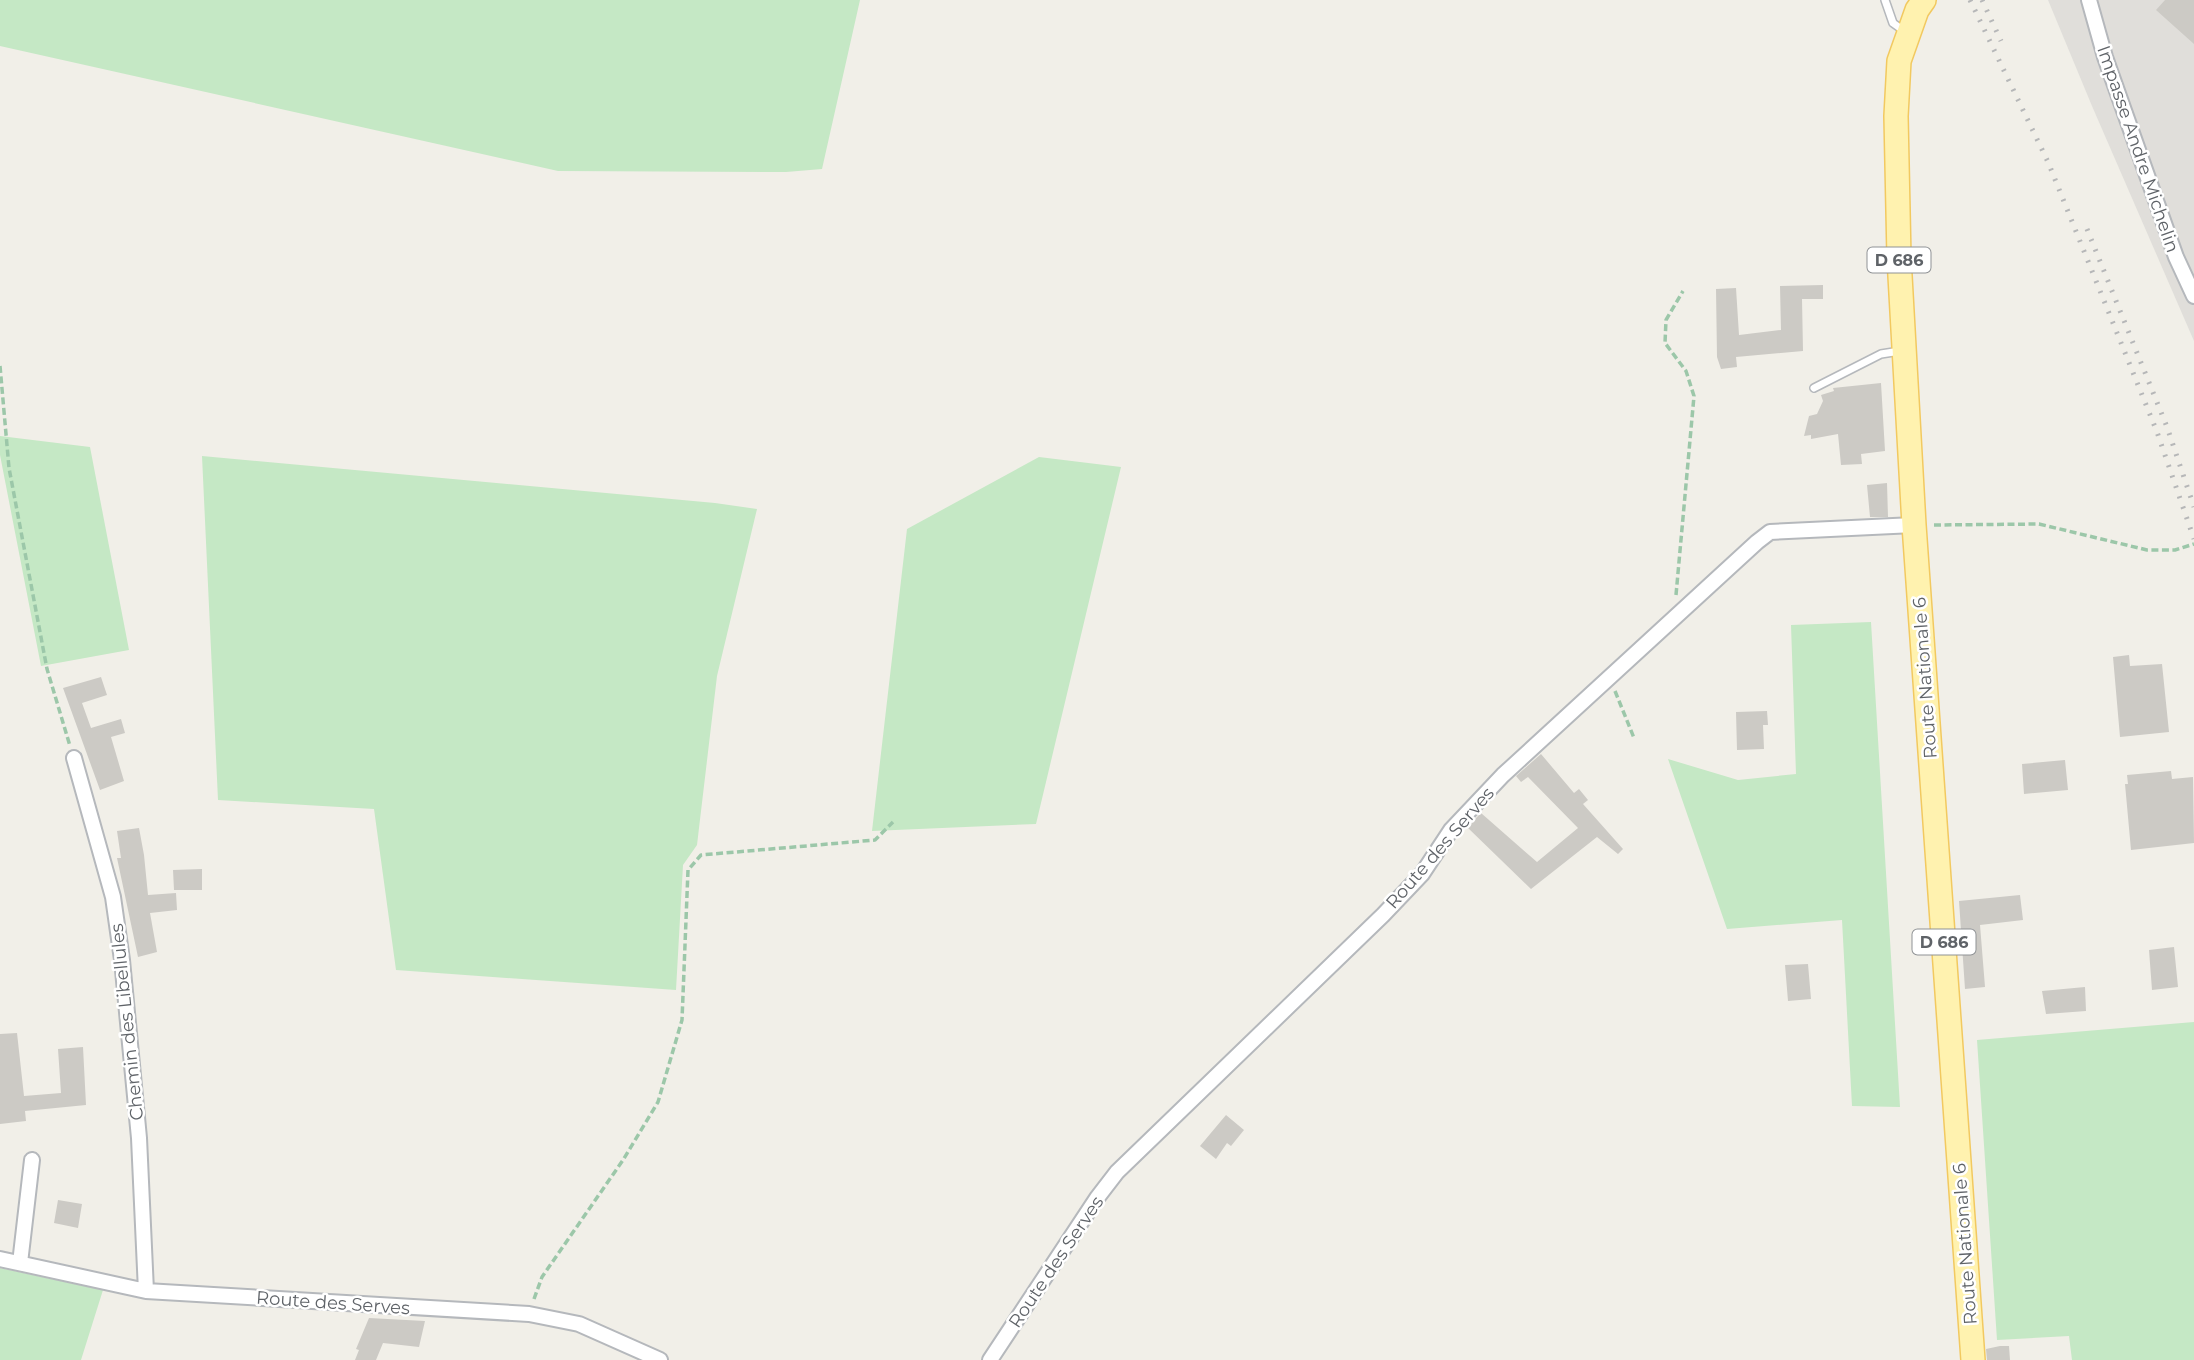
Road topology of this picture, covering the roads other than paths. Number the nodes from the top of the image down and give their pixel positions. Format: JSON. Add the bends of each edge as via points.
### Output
{"nodes":[{"id":1,"x":1885,"y":0,"type":"edge"},
{"id":2,"x":1924,"y":0,"type":"edge"},
{"id":3,"x":2089,"y":0,"type":"edge"},
{"id":4,"x":1909,"y":35,"type":"junction"},
{"id":5,"x":2193,"y":290,"type":"edge"},
{"id":6,"x":1904,"y":350,"type":"junction"},
{"id":7,"x":1814,"y":388,"type":"dead end"},
{"id":8,"x":1914,"y":525,"type":"junction"},
{"id":9,"x":74,"y":758,"type":"road end"},
{"id":10,"x":32,"y":1160,"type":"dead end"},
{"id":11,"x":0,"y":1258,"type":"edge"},
{"id":12,"x":20,"y":1263,"type":"junction"},
{"id":13,"x":146,"y":1291,"type":"junction"},
{"id":14,"x":660,"y":1360,"type":"edge"},
{"id":15,"x":990,"y":1360,"type":"edge"},
{"id":16,"x":1973,"y":1360,"type":"edge"}],
"edges":[{"from":1,"to":4,"type":"lane","via":[[1893,23]]},
{"from":2,"to":4,"type":"main road","name":"Route Nationale 6","number":"D 686"},
{"from":3,"to":5,"type":"street","name":"Impasse Andre Michelin","via":[[2149,182]]},
{"from":4,"to":6,"type":"main road","name":"Route Nationale 6","number":"D 686","via":[[1899,61],[1896,116]]},
{"from":6,"to":7,"type":"lane","via":[[1881,354]]},
{"from":6,"to":8,"type":"main road","name":"Route Nationale 6","number":"D 686"},
{"from":8,"to":15,"type":"street","name":"Route des Serves","via":[[1770,532],[1679,614],[1503,775],[1383,915],[1117,1172]]},
{"from":8,"to":16,"type":"main road","name":"Route Nationale 6","number":"D 686"},
{"from":9,"to":13,"type":"street","name":"Chemin des Libellules","via":[[113,897],[122,960],[139,1138]]},
{"from":10,"to":12,"type":"street"},
{"from":11,"to":12,"type":"street","name":"Route des Serves"},
{"from":12,"to":13,"type":"street","name":"Route des Serves"},
{"from":13,"to":14,"type":"street","name":"Route des Serves","via":[[529,1314],[579,1324]]}]}
